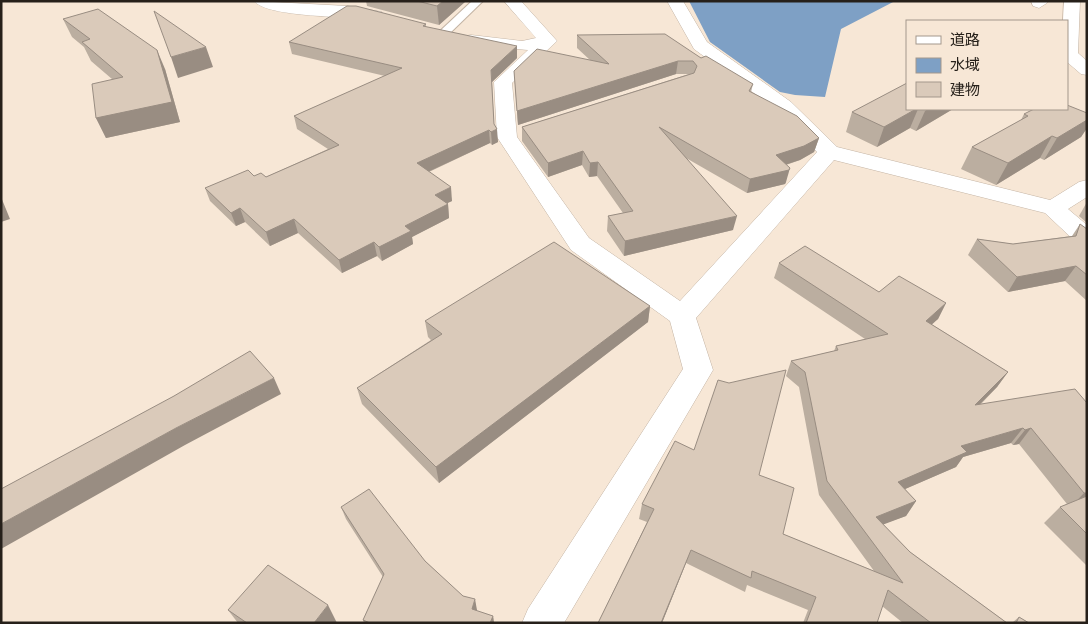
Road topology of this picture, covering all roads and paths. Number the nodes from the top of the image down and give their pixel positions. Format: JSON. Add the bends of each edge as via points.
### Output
{"nodes":[{"id":1,"x":262,"y":1,"type":"edge"},
{"id":2,"x":478,"y":1,"type":"edge"},
{"id":3,"x":512,"y":1,"type":"edge"},
{"id":4,"x":675,"y":1,"type":"edge"},
{"id":5,"x":1072,"y":1,"type":"edge"},
{"id":6,"x":387,"y":18,"type":"edge"},
{"id":7,"x":425,"y":28,"type":"edge"},
{"id":8,"x":444,"y":33,"type":"junction"},
{"id":9,"x":548,"y":41,"type":"junction"},
{"id":10,"x":1087,"y":70,"type":"edge"},
{"id":11,"x":829,"y":152,"type":"junction"},
{"id":12,"x":1087,"y":187,"type":"edge"},
{"id":13,"x":1053,"y":208,"type":"junction"},
{"id":14,"x":1087,"y":238,"type":"edge"},
{"id":15,"x":682,"y":316,"type":"junction"},
{"id":16,"x":542,"y":623,"type":"edge"}],
"edges":[{"from":1,"to":6,"type":"street","via":[[295,10],[358,11]]},
{"from":2,"to":8,"type":"lane"},
{"from":3,"to":9,"type":"street"},
{"from":4,"to":11,"type":"street","via":[[700,45],[784,106]]},
{"from":5,"to":10,"type":"street","via":[[1069,54]]},
{"from":7,"to":8,"type":"street"},
{"from":8,"to":9,"type":"street","via":[[522,46]]},
{"from":9,"to":15,"type":"street","via":[[503,82],[516,134],[580,244]]},
{"from":11,"to":13,"type":"street"},
{"from":11,"to":15,"type":"street"},
{"from":12,"to":13,"type":"street"},
{"from":13,"to":14,"type":"street"},
{"from":15,"to":16,"type":"street","via":[[698,370]]}]}
